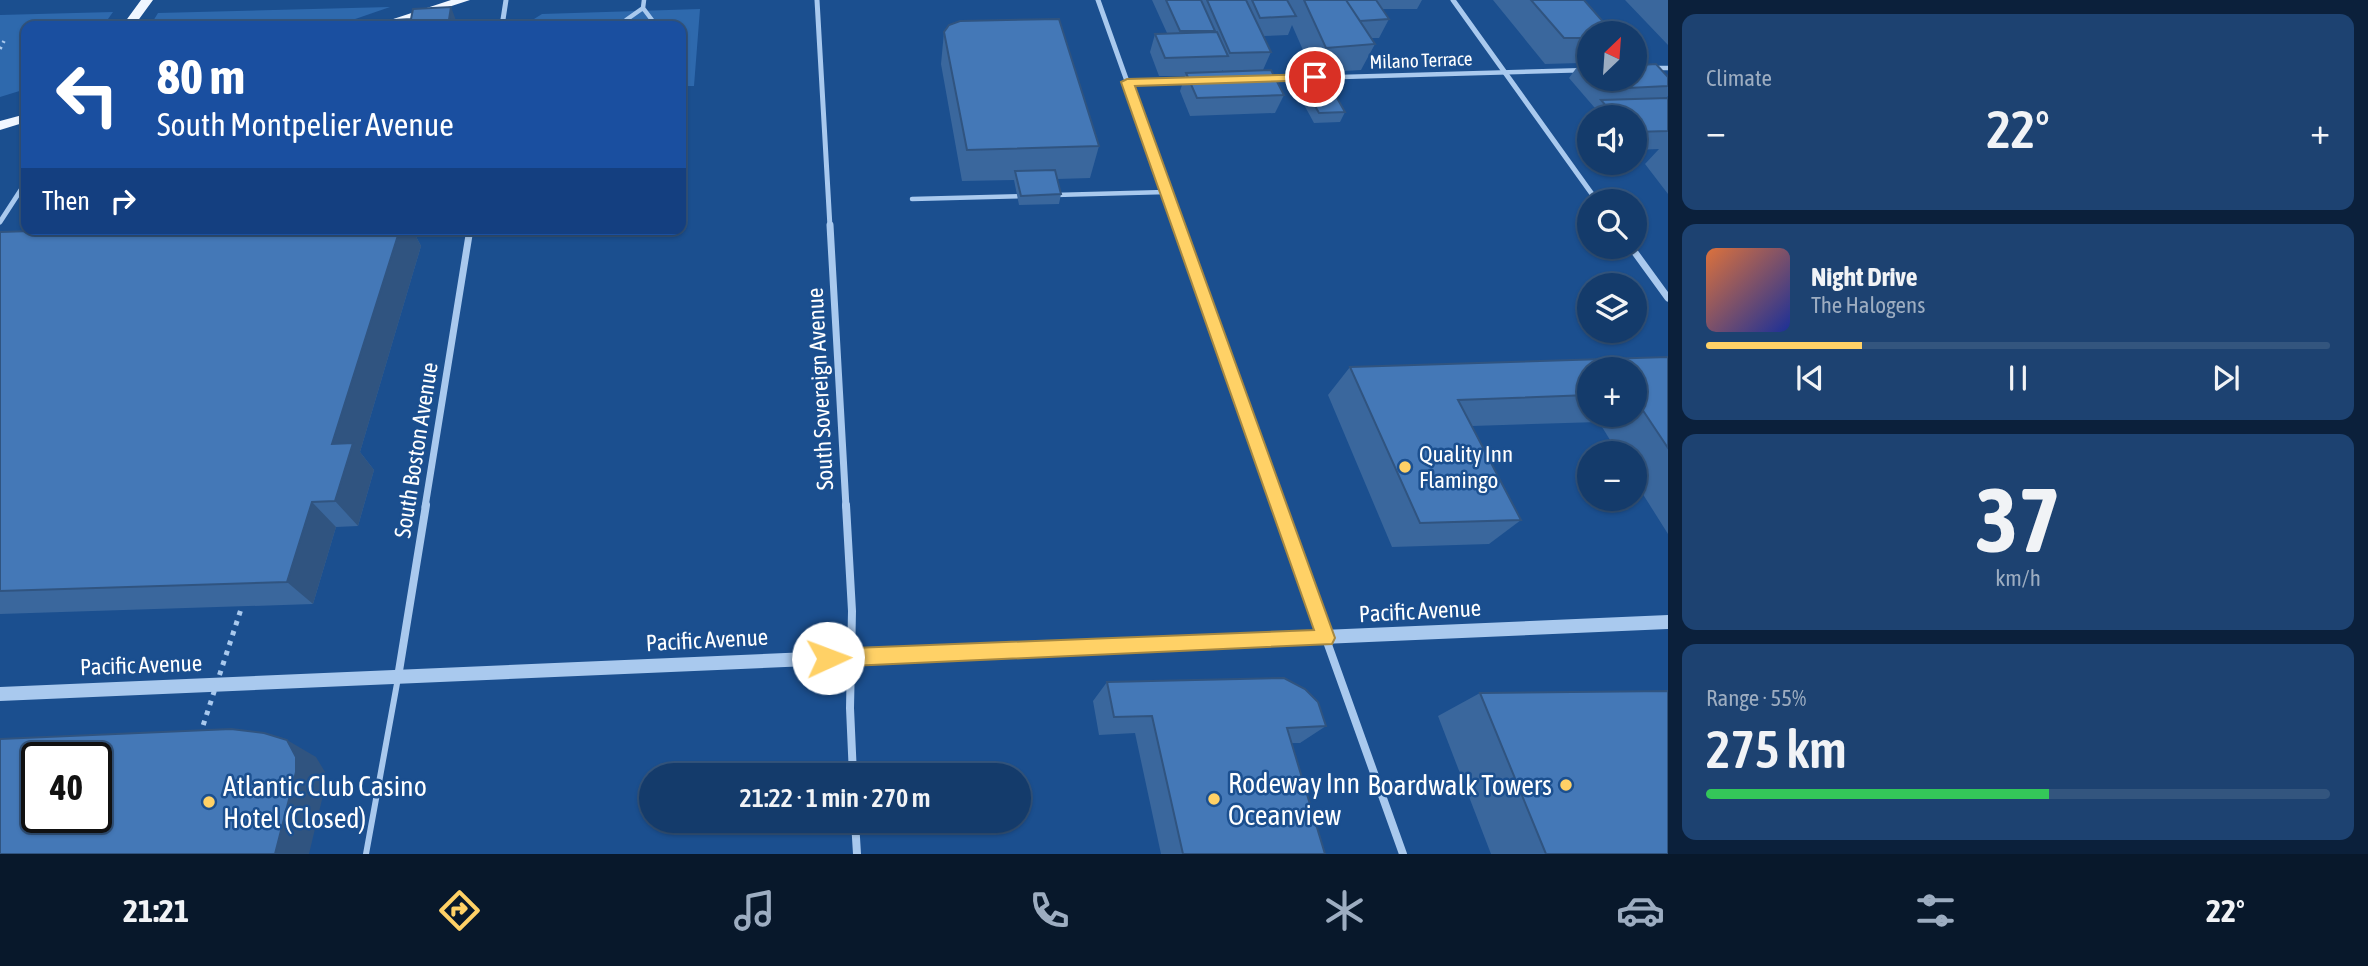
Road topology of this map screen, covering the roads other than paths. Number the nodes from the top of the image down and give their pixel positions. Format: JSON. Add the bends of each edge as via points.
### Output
{"nodes":[{"id":1,"x":147,"y":0,"type":"edge"},
{"id":2,"x":464,"y":0,"type":"edge"},
{"id":3,"x":506,"y":0,"type":"edge"},
{"id":4,"x":644,"y":0,"type":"edge"},
{"id":5,"x":817,"y":0,"type":"edge"},
{"id":6,"x":1098,"y":0,"type":"edge"},
{"id":7,"x":1453,"y":0,"type":"edge"},
{"id":8,"x":643,"y":8,"type":"junction"},
{"id":9,"x":132,"y":21,"type":"edge"},
{"id":10,"x":395,"y":21,"type":"edge"},
{"id":11,"x":503,"y":21,"type":"edge"},
{"id":12,"x":626,"y":21,"type":"edge"},
{"id":13,"x":652,"y":21,"type":"edge"},
{"id":14,"x":1647,"y":68,"type":"edge"},
{"id":15,"x":1668,"y":68,"type":"edge"},
{"id":16,"x":1577,"y":70,"type":"edge"},
{"id":17,"x":1503,"y":72,"type":"junction"},
{"id":18,"x":1267,"y":79,"type":"edge"},
{"id":19,"x":1197,"y":80,"type":"edge"},
{"id":20,"x":1127,"y":82,"type":"junction"},
{"id":21,"x":21,"y":119,"type":"edge"},
{"id":22,"x":0,"y":125,"type":"edge"},
{"id":23,"x":1588,"y":189,"type":"edge"},
{"id":24,"x":21,"y":190,"type":"edge"},
{"id":25,"x":1166,"y":192,"type":"junction"},
{"id":26,"x":1034,"y":195,"type":"edge"},
{"id":27,"x":1048,"y":195,"type":"edge"},
{"id":28,"x":912,"y":199,"type":"dead end"},
{"id":29,"x":0,"y":222,"type":"edge"},
{"id":30,"x":469,"y":235,"type":"edge"},
{"id":31,"x":1639,"y":259,"type":"edge"},
{"id":32,"x":1668,"y":298,"type":"edge"},
{"id":33,"x":1668,"y":622,"type":"edge"},
{"id":34,"x":1326,"y":638,"type":"junction"},
{"id":35,"x":851,"y":657,"type":"junction"},
{"id":36,"x":398,"y":677,"type":"junction"},
{"id":37,"x":0,"y":694,"type":"edge"},
{"id":38,"x":853,"y":763,"type":"edge"},
{"id":39,"x":856,"y":833,"type":"edge"},
{"id":40,"x":366,"y":854,"type":"edge"},
{"id":41,"x":857,"y":854,"type":"edge"},
{"id":42,"x":1403,"y":854,"type":"edge"}],
"edges":[{"from":1,"to":9,"type":"main road"},
{"from":2,"to":10,"type":"main road"},
{"from":3,"to":11,"type":"street"},
{"from":4,"to":8,"type":"lane"},
{"from":5,"to":35,"type":"street","name":"South Sovereign Avenue"},
{"from":6,"to":20,"type":"street"},
{"from":7,"to":17,"type":"street"},
{"from":8,"to":12,"type":"lane"},
{"from":8,"to":13,"type":"lane"},
{"from":14,"to":15,"type":"lane"},
{"from":16,"to":17,"type":"lane","name":"Milano Terrace"},
{"from":17,"to":18,"type":"lane","name":"Milano Terrace"},
{"from":17,"to":23,"type":"street"},
{"from":19,"to":20,"type":"lane"},
{"from":20,"to":25,"type":"street"},
{"from":21,"to":22,"type":"main road"},
{"from":24,"to":29,"type":"street"},
{"from":25,"to":27,"type":"lane"},
{"from":25,"to":34,"type":"street"},
{"from":26,"to":28,"type":"lane"},
{"from":30,"to":36,"type":"street","name":"South Boston Avenue"},
{"from":31,"to":32,"type":"street"},
{"from":33,"to":34,"type":"street","name":"Pacific Avenue"},
{"from":34,"to":35,"type":"street","name":"Pacific Avenue"},
{"from":34,"to":42,"type":"street"},
{"from":35,"to":36,"type":"street","name":"Pacific Avenue"},
{"from":35,"to":38,"type":"street","name":"South Sovereign Avenue"},
{"from":36,"to":37,"type":"street","name":"Pacific Avenue"},
{"from":36,"to":40,"type":"lane"},
{"from":39,"to":41,"type":"street"}]}
